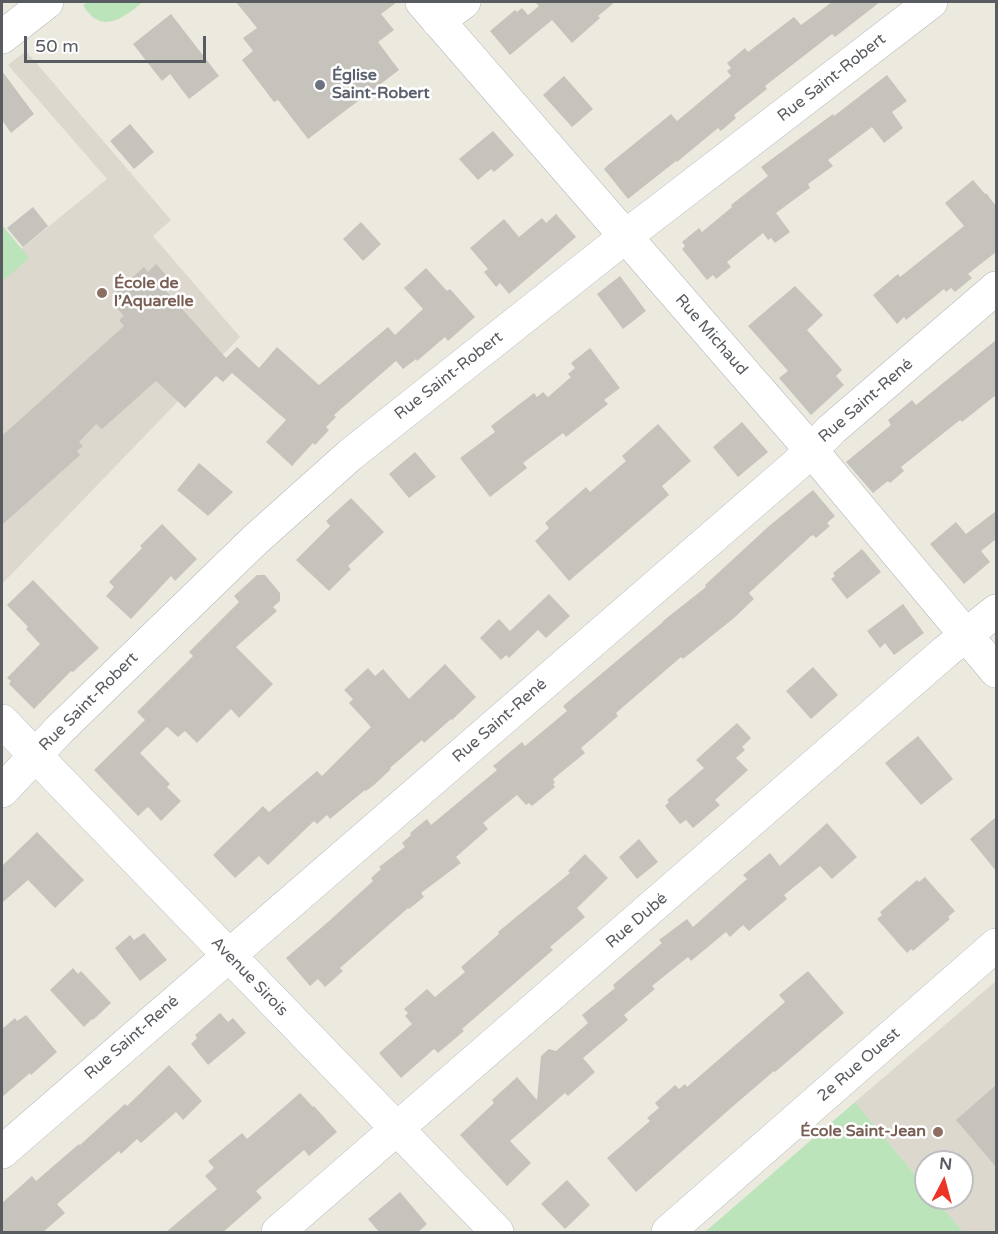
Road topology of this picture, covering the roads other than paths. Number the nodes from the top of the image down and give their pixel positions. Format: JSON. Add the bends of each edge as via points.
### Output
{"nodes":[{"id":1,"x":47,"y":2,"type":"edge"},
{"id":2,"x":464,"y":2,"type":"edge"},
{"id":3,"x":932,"y":2,"type":"edge"},
{"id":4,"x":430,"y":11,"type":"edge"},
{"id":5,"x":2,"y":37,"type":"edge"},
{"id":6,"x":626,"y":236,"type":"junction"},
{"id":7,"x":996,"y":288,"type":"edge"},
{"id":8,"x":811,"y":450,"type":"junction"},
{"id":9,"x":996,"y":611,"type":"edge"},
{"id":10,"x":966,"y":635,"type":"junction"},
{"id":11,"x":996,"y":671,"type":"edge"},
{"id":12,"x":2,"y":721,"type":"edge"},
{"id":13,"x":35,"y":756,"type":"junction"},
{"id":14,"x":2,"y":791,"type":"edge"},
{"id":15,"x":996,"y":945,"type":"edge"},
{"id":16,"x":228,"y":956,"type":"junction"},
{"id":17,"x":398,"y":1129,"type":"junction"},
{"id":18,"x":2,"y":1152,"type":"edge"},
{"id":19,"x":278,"y":1233,"type":"edge"},
{"id":20,"x":498,"y":1233,"type":"edge"},
{"id":21,"x":668,"y":1233,"type":"edge"}],
"edges":[{"from":1,"to":5,"type":"street"},
{"from":2,"to":4,"type":"street"},
{"from":3,"to":6,"type":"street","name":"Rue Saint-Robert"},
{"from":4,"to":6,"type":"street","name":"Rue Michaud"},
{"from":6,"to":8,"type":"street","name":"Rue Michaud"},
{"from":6,"to":13,"type":"street","name":"Rue Saint-Robert","via":[[350,454],[255,540]]},
{"from":7,"to":8,"type":"street","name":"Rue Saint-René"},
{"from":8,"to":10,"type":"street","name":"Rue Michaud"},
{"from":8,"to":16,"type":"street","name":"Rue Saint-René"},
{"from":9,"to":10,"type":"street","name":"Rue Dubé"},
{"from":10,"to":11,"type":"street","name":"Rue Michaud"},
{"from":10,"to":17,"type":"street","name":"Rue Dubé"},
{"from":12,"to":13,"type":"street","name":"Avenue Sirois"},
{"from":13,"to":14,"type":"street","name":"Rue Saint-Robert"},
{"from":13,"to":16,"type":"street","name":"Avenue Sirois"},
{"from":15,"to":21,"type":"street","name":"2e Rue Ouest"},
{"from":16,"to":17,"type":"street","name":"Avenue Sirois"},
{"from":16,"to":18,"type":"street","name":"Rue Saint-René"},
{"from":17,"to":19,"type":"street","name":"Rue Dubé"},
{"from":17,"to":20,"type":"street","name":"Avenue Sirois"}]}
